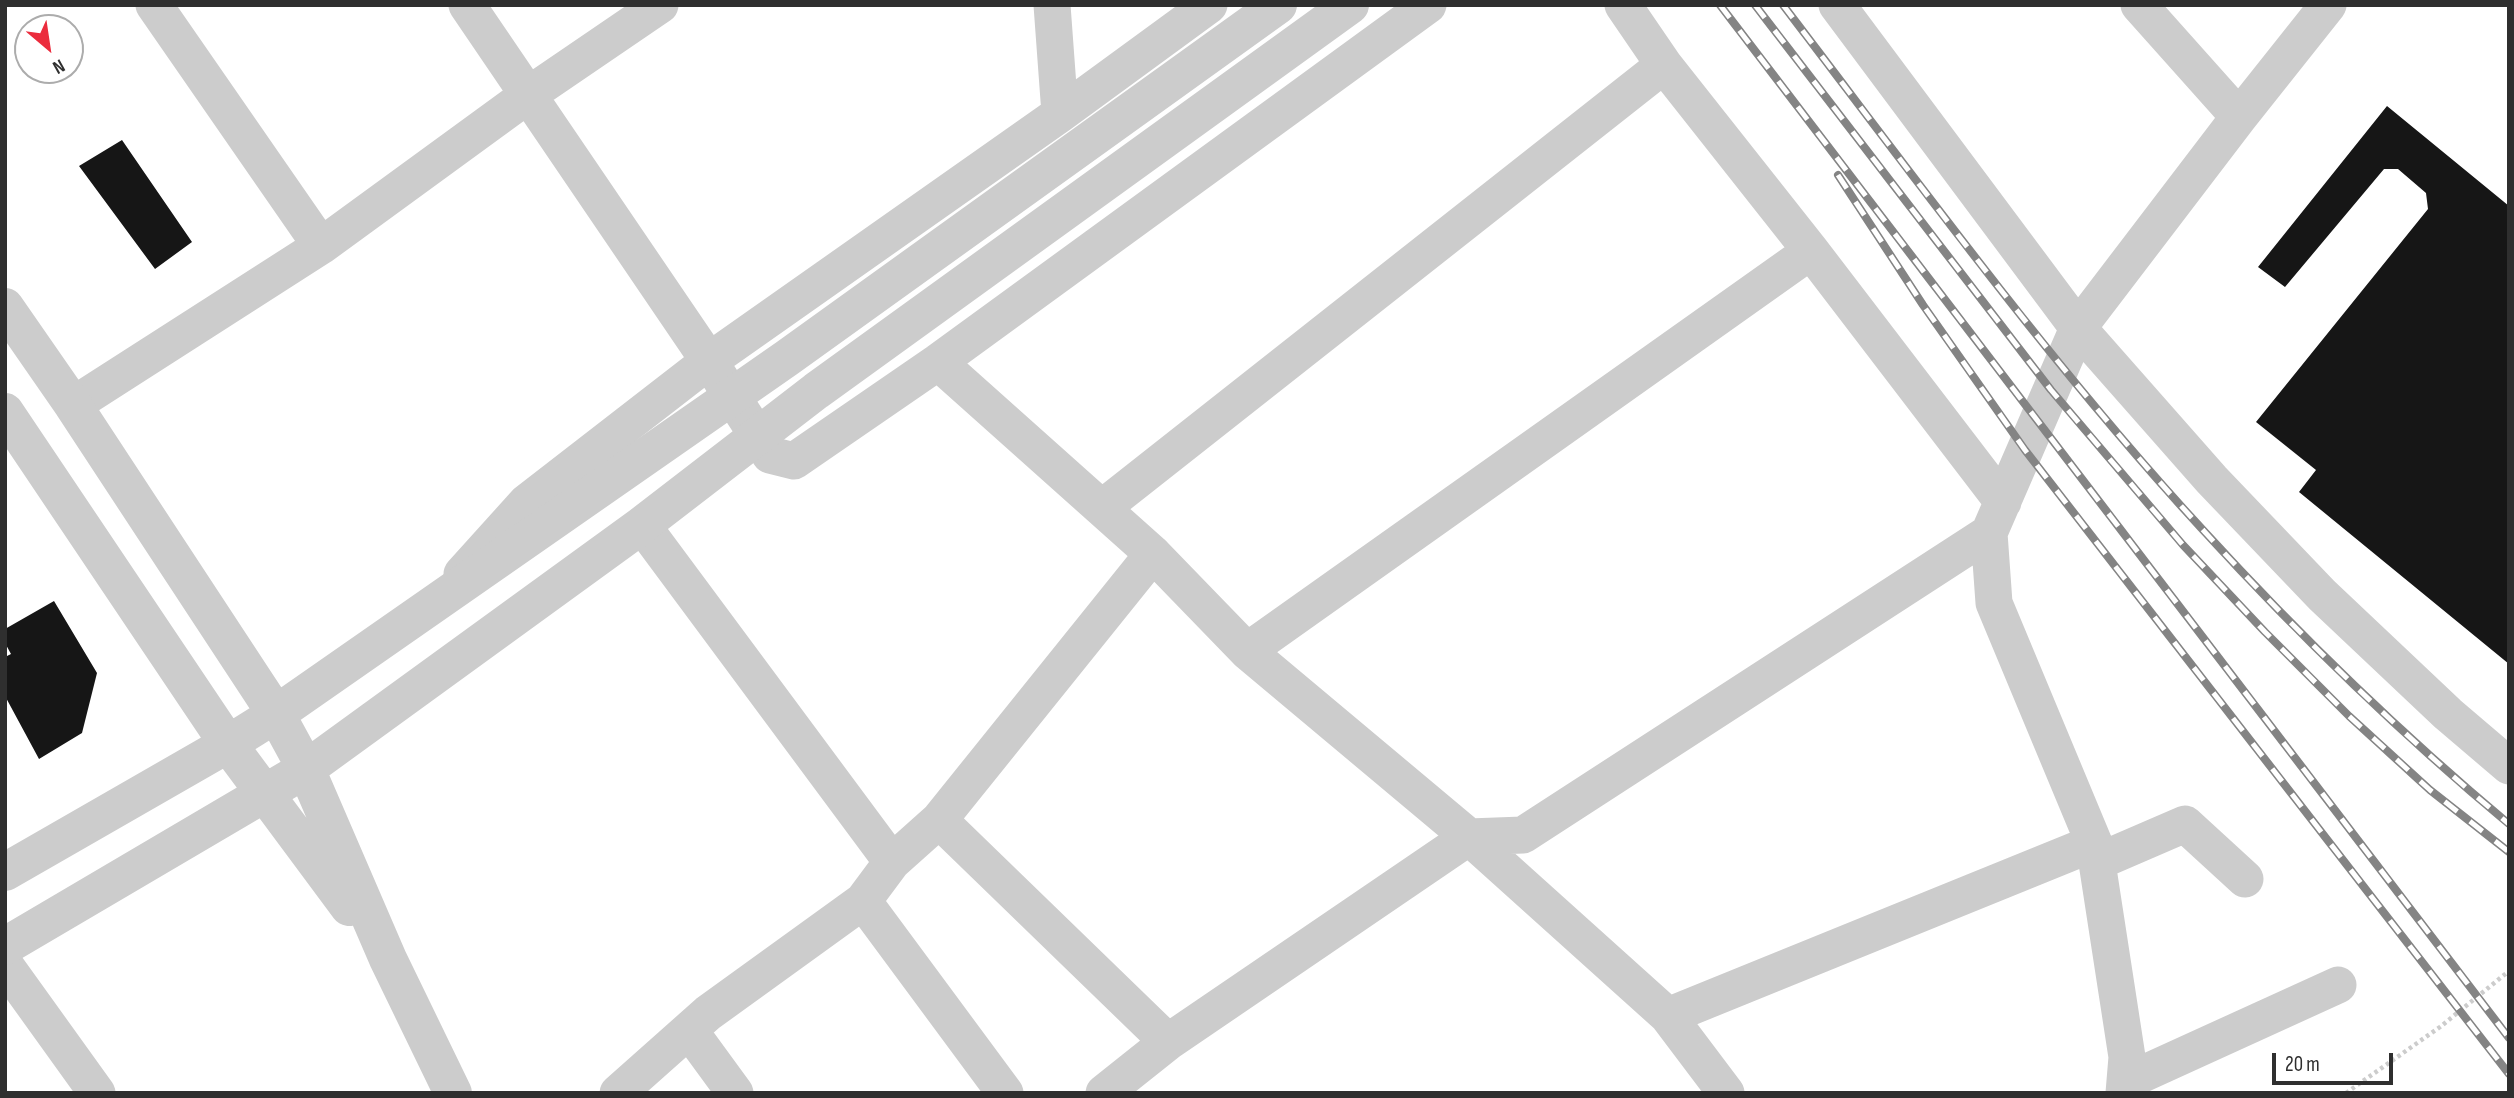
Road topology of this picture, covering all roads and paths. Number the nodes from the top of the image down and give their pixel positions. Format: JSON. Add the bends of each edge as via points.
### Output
{"nodes":[{"id":1,"x":154,"y":5,"type":"edge"},
{"id":2,"x":467,"y":5,"type":"edge"},
{"id":3,"x":660,"y":5,"type":"edge"},
{"id":4,"x":1052,"y":5,"type":"edge"},
{"id":5,"x":1209,"y":5,"type":"edge"},
{"id":6,"x":1278,"y":5,"type":"edge"},
{"id":7,"x":1350,"y":5,"type":"edge"},
{"id":8,"x":1428,"y":5,"type":"edge"},
{"id":9,"x":1623,"y":5,"type":"edge"},
{"id":10,"x":1837,"y":5,"type":"edge"},
{"id":11,"x":2139,"y":5,"type":"edge"},
{"id":12,"x":2328,"y":5,"type":"edge"},
{"id":13,"x":1664,"y":65,"type":"junction"},
{"id":14,"x":528,"y":95,"type":"junction"},
{"id":15,"x":1060,"y":114,"type":"junction"},
{"id":16,"x":2239,"y":117,"type":"junction"},
{"id":17,"x":321,"y":246,"type":"junction"},
{"id":18,"x":1811,"y":251,"type":"junction"},
{"id":19,"x":5,"y":307,"type":"edge"},
{"id":20,"x":2078,"y":328,"type":"junction"},
{"id":21,"x":709,"y":361,"type":"junction"},
{"id":22,"x":938,"y":362,"type":"junction"},
{"id":23,"x":731,"y":396,"type":"junction"},
{"id":24,"x":73,"y":405,"type":"junction"},
{"id":25,"x":10,"y":429,"type":"edge"},
{"id":26,"x":757,"y":437,"type":"junction"},
{"id":27,"x":1102,"y":508,"type":"junction"},
{"id":28,"x":1996,"y":517,"type":"junction"},
{"id":29,"x":642,"y":525,"type":"junction"},
{"id":30,"x":1153,"y":554,"type":"junction"},
{"id":31,"x":443,"y":596,"type":"junction"},
{"id":32,"x":1247,"y":651,"type":"junction"},
{"id":33,"x":276,"y":714,"type":"junction"},
{"id":34,"x":228,"y":744,"type":"junction"},
{"id":35,"x":2509,"y":766,"type":"edge"},
{"id":36,"x":306,"y":769,"type":"junction"},
{"id":37,"x":265,"y":794,"type":"junction"},
{"id":38,"x":939,"y":820,"type":"junction"},
{"id":39,"x":1469,"y":837,"type":"junction"},
{"id":40,"x":2095,"y":853,"type":"junction"},
{"id":41,"x":892,"y":862,"type":"junction"},
{"id":42,"x":5,"y":872,"type":"edge"},
{"id":43,"x":2245,"y":879,"type":"dead end"},
{"id":44,"x":863,"y":901,"type":"junction"},
{"id":45,"x":5,"y":946,"type":"edge"},
{"id":46,"x":388,"y":959,"type":"junction"},
{"id":47,"x":5,"y":965,"type":"edge"},
{"id":48,"x":2509,"y":971,"type":"edge"},
{"id":49,"x":2332,"y":997,"type":"dead end"},
{"id":50,"x":1668,"y":1016,"type":"junction"},
{"id":51,"x":689,"y":1030,"type":"junction"},
{"id":52,"x":1168,"y":1042,"type":"junction"},
{"id":53,"x":2124,"y":1087,"type":"edge"},
{"id":54,"x":97,"y":1093,"type":"edge"},
{"id":55,"x":453,"y":1093,"type":"edge"},
{"id":56,"x":618,"y":1093,"type":"edge"},
{"id":57,"x":735,"y":1093,"type":"edge"},
{"id":58,"x":1005,"y":1093,"type":"edge"},
{"id":59,"x":1104,"y":1093,"type":"edge"},
{"id":60,"x":1726,"y":1093,"type":"edge"},
{"id":61,"x":2346,"y":1093,"type":"edge"}],
"edges":[{"from":1,"to":17,"type":"street"},
{"from":2,"to":14,"type":"street"},
{"from":3,"to":14,"type":"street"},
{"from":4,"to":15,"type":"street"},
{"from":5,"to":15,"type":"street"},
{"from":6,"to":23,"type":"street"},
{"from":7,"to":26,"type":"street"},
{"from":8,"to":22,"type":"street"},
{"from":9,"to":13,"type":"street"},
{"from":10,"to":20,"type":"street"},
{"from":11,"to":16,"type":"street"},
{"from":12,"to":16,"type":"street"},
{"from":13,"to":18,"type":"street"},
{"from":13,"to":27,"type":"street"},
{"from":14,"to":17,"type":"street"},
{"from":14,"to":21,"type":"street"},
{"from":15,"to":21,"type":"street"},
{"from":16,"to":20,"type":"street"},
{"from":17,"to":24,"type":"street"},
{"from":18,"to":28,"type":"street"},
{"from":18,"to":32,"type":"street"},
{"from":19,"to":24,"type":"street"},
{"from":20,"to":28,"type":"street"},
{"from":20,"to":35,"type":"street","via":[[2211,481],[2322,594]]},
{"from":21,"to":23,"type":"street"},
{"from":21,"to":31,"type":"street","via":[[527,502]]},
{"from":22,"to":26,"type":"street","via":[[794,461],[770,455]]},
{"from":22,"to":27,"type":"street"},
{"from":23,"to":26,"type":"street"},
{"from":23,"to":31,"type":"street"},
{"from":24,"to":33,"type":"street"},
{"from":25,"to":34,"type":"street"},
{"from":26,"to":29,"type":"street"},
{"from":27,"to":30,"type":"street"},
{"from":28,"to":39,"type":"street","via":[[1523,835]]},
{"from":28,"to":40,"type":"street","via":[[1994,603]]},
{"from":29,"to":36,"type":"street"},
{"from":29,"to":41,"type":"street"},
{"from":30,"to":32,"type":"street"},
{"from":30,"to":38,"type":"street"},
{"from":31,"to":33,"type":"street"},
{"from":32,"to":39,"type":"street"},
{"from":33,"to":34,"type":"street"},
{"from":33,"to":36,"type":"street"},
{"from":34,"to":37,"type":"street"},
{"from":34,"to":42,"type":"street"},
{"from":36,"to":37,"type":"street"},
{"from":36,"to":46,"type":"street"},
{"from":37,"to":45,"type":"street"},
{"from":37,"to":46,"type":"street"},
{"from":38,"to":41,"type":"street"},
{"from":38,"to":52,"type":"street"},
{"from":39,"to":50,"type":"street"},
{"from":39,"to":52,"type":"street"},
{"from":40,"to":43,"type":"street","via":[[2185,824]]},
{"from":40,"to":50,"type":"street"},
{"from":40,"to":53,"type":"street","via":[[2127,1058]]},
{"from":41,"to":44,"type":"street"},
{"from":44,"to":51,"type":"street"},
{"from":44,"to":58,"type":"street"},
{"from":46,"to":55,"type":"street"},
{"from":47,"to":54,"type":"street"},
{"from":48,"to":61,"type":"path"},
{"from":49,"to":53,"type":"street"},
{"from":50,"to":60,"type":"street"},
{"from":51,"to":56,"type":"street"},
{"from":51,"to":57,"type":"street"},
{"from":52,"to":59,"type":"street"}]}
